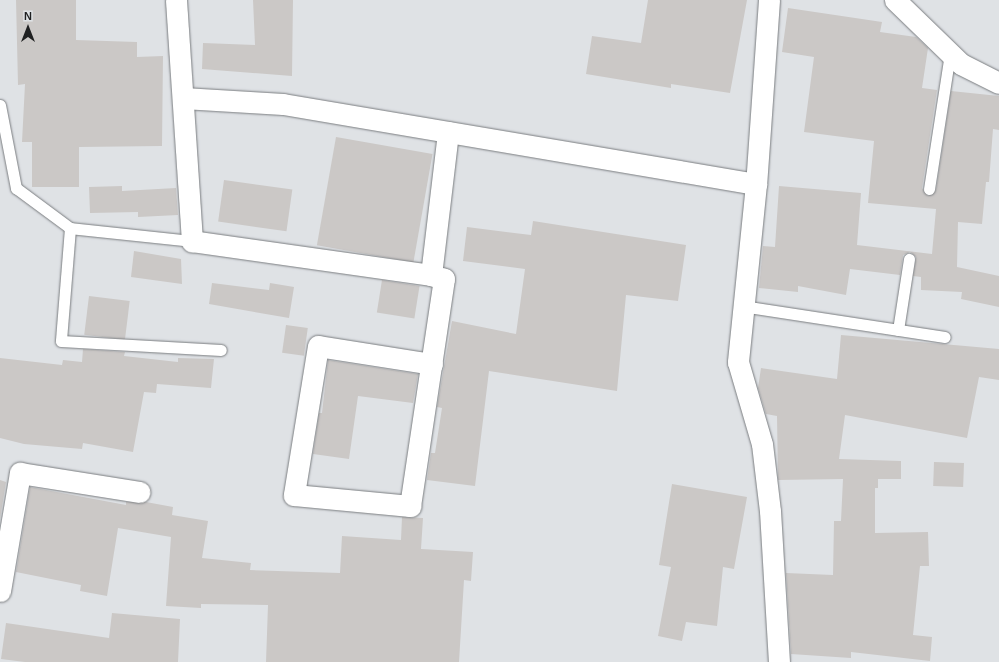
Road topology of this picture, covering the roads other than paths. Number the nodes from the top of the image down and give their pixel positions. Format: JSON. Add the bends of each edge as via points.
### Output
{"nodes":[{"id":1,"x":176,"y":0,"type":"edge"},
{"id":2,"x":769,"y":0,"type":"edge"},
{"id":3,"x":895,"y":0,"type":"edge"},
{"id":4,"x":950,"y":54,"type":"junction"},
{"id":5,"x":999,"y":83,"type":"edge"},
{"id":6,"x":183,"y":98,"type":"junction"},
{"id":7,"x":0,"y":105,"type":"edge"},
{"id":8,"x":448,"y":132,"type":"junction"},
{"id":9,"x":756,"y":184,"type":"junction"},
{"id":10,"x":929,"y":189,"type":"dead end"},
{"id":11,"x":70,"y":228,"type":"junction"},
{"id":12,"x":192,"y":241,"type":"junction"},
{"id":13,"x":910,"y":259,"type":"dead end"},
{"id":14,"x":431,"y":275,"type":"junction"},
{"id":15,"x":742,"y":306,"type":"junction"},
{"id":16,"x":898,"y":330,"type":"junction"},
{"id":17,"x":945,"y":337,"type":"dead end"},
{"id":18,"x":221,"y":350,"type":"dead end"},
{"id":19,"x":432,"y":364,"type":"dead end"},
{"id":20,"x":140,"y":492,"type":"dead end"},
{"id":21,"x":0,"y":592,"type":"edge"},
{"id":22,"x":779,"y":662,"type":"edge"}],
"edges":[{"from":1,"to":6,"type":"street"},
{"from":2,"to":9,"type":"street"},
{"from":3,"to":4,"type":"street"},
{"from":4,"to":5,"type":"street","via":[[960,64]]},
{"from":4,"to":10,"type":"lane"},
{"from":6,"to":8,"type":"street","via":[[283,104]]},
{"from":6,"to":12,"type":"street"},
{"from":7,"to":11,"type":"lane","via":[[16,188]]},
{"from":8,"to":9,"type":"street"},
{"from":8,"to":14,"type":"street"},
{"from":9,"to":15,"type":"street"},
{"from":11,"to":12,"type":"lane"},
{"from":11,"to":18,"type":"lane","via":[[61,341]]},
{"from":12,"to":14,"type":"street"},
{"from":13,"to":16,"type":"lane"},
{"from":14,"to":19,"type":"street","via":[[444,279],[410,506],[294,495],[318,346]]},
{"from":15,"to":16,"type":"lane"},
{"from":15,"to":22,"type":"street","via":[[738,362],[762,444]]},
{"from":16,"to":17,"type":"lane"},
{"from":20,"to":21,"type":"street","via":[[20,473]]}]}
